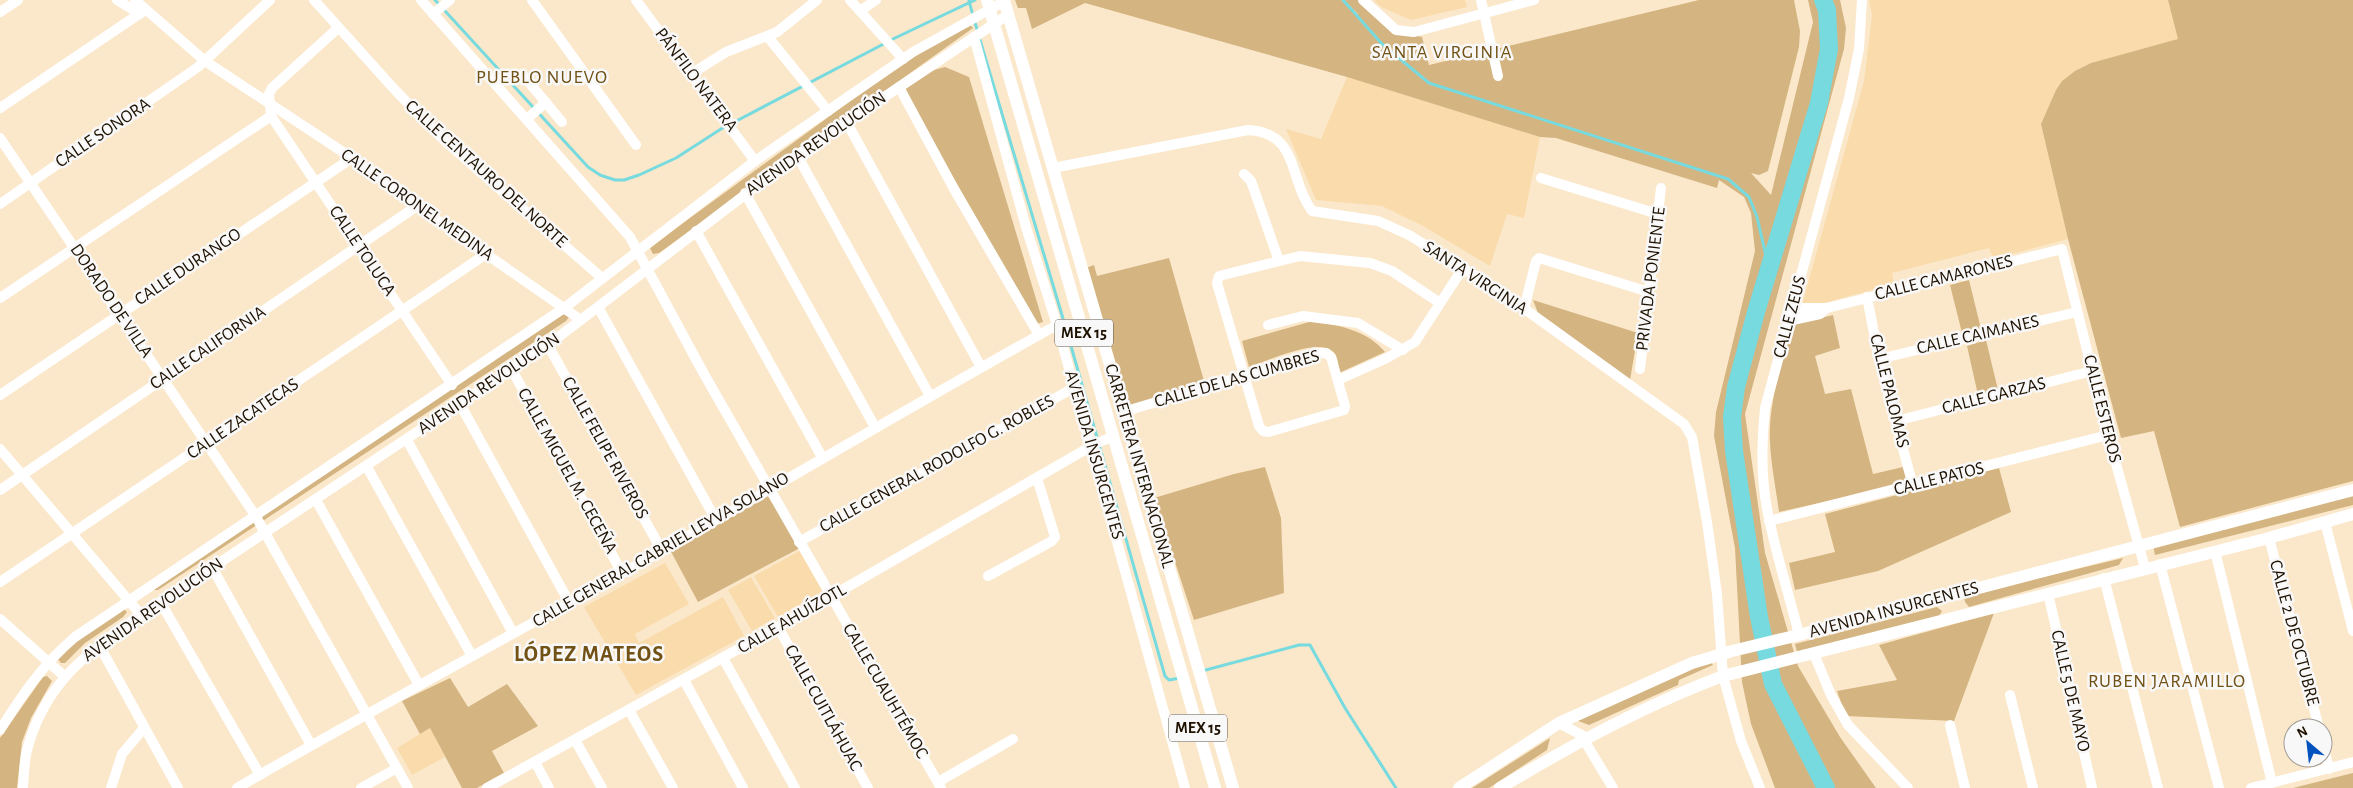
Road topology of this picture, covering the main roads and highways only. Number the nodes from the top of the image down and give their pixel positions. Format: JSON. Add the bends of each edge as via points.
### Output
{"nodes":[{"id":1,"x":1005,"y":1,"type":"edge"},
{"id":2,"x":988,"y":3,"type":"edge"},
{"id":3,"x":2353,"y":490,"type":"edge"},
{"id":4,"x":2353,"y":514,"type":"edge"},
{"id":5,"x":1955,"y":594,"type":"junction"},
{"id":6,"x":1961,"y":616,"type":"junction"},
{"id":7,"x":1226,"y":765,"type":"junction"},
{"id":8,"x":1209,"y":769,"type":"junction"},
{"id":9,"x":1461,"y":787,"type":"edge"},
{"id":10,"x":1216,"y":788,"type":"edge"},
{"id":11,"x":1233,"y":788,"type":"edge"},
{"id":12,"x":1500,"y":788,"type":"edge"}],
"edges":[{"from":1,"to":7,"type":"main road","name":"CARRETERA INTERNACIONAL","number":"MEX 15"},
{"from":2,"to":8,"type":"main road","name":"CARRETERA INTERNACIONAL","number":"MEX 15","via":[[1110,438],[1181,665]]},
{"from":3,"to":5,"type":"main road","name":"AVENIDA INSURGENTES"},
{"from":4,"to":6,"type":"main road","name":"AVENIDA INSURGENTES"},
{"from":5,"to":6,"type":"main road"},
{"from":5,"to":9,"type":"main road","name":"AVENIDA INSURGENTES","via":[[1692,664],[1559,723]]},
{"from":6,"to":12,"type":"main road","name":"AVENIDA INSURGENTES","via":[[1736,672],[1688,689],[1587,738]]},
{"from":7,"to":8,"type":"main road"},
{"from":7,"to":11,"type":"main road","name":"CARRETERA INTERNACIONAL","number":"MEX 15"},
{"from":8,"to":10,"type":"main road","name":"CARRETERA INTERNACIONAL","number":"MEX 15"}]}
